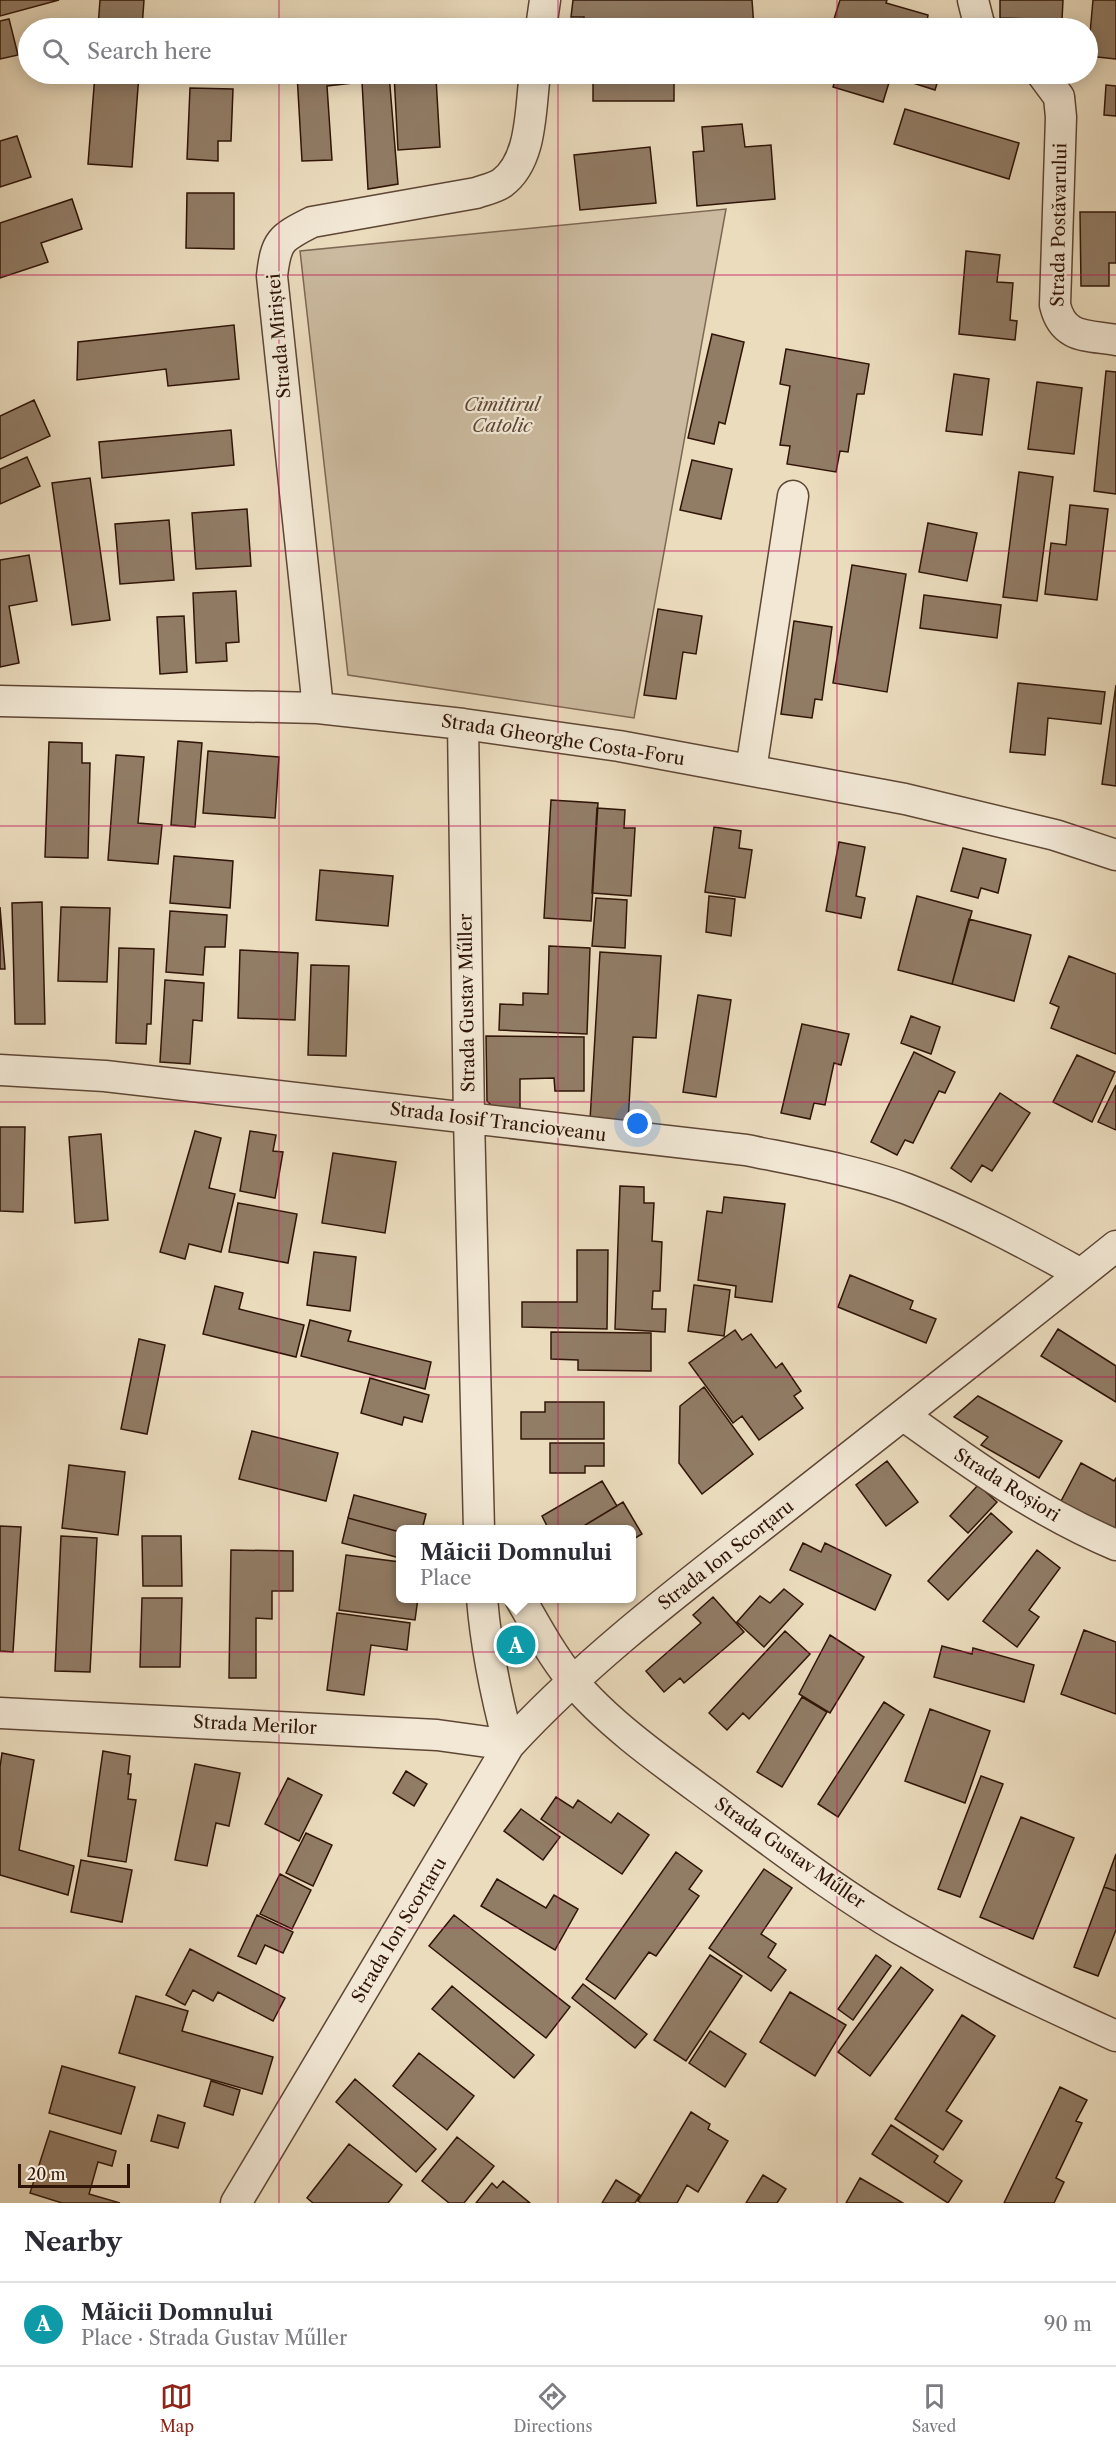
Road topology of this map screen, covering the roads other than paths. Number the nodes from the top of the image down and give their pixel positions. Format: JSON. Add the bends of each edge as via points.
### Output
{"nodes":[{"id":1,"x":545,"y":0,"type":"edge"},
{"id":2,"x":973,"y":0,"type":"edge"},
{"id":3,"x":542,"y":18,"type":"edge"},
{"id":4,"x":978,"y":18,"type":"edge"},
{"id":5,"x":534,"y":84,"type":"edge"},
{"id":6,"x":1049,"y":84,"type":"edge"},
{"id":7,"x":1116,"y":339,"type":"edge"},
{"id":8,"x":793,"y":496,"type":"dead end"},
{"id":9,"x":0,"y":701,"type":"edge"},
{"id":10,"x":318,"y":708,"type":"junction"},
{"id":11,"x":463,"y":724,"type":"junction"},
{"id":12,"x":751,"y":770,"type":"junction"},
{"id":13,"x":1116,"y":855,"type":"edge"},
{"id":14,"x":0,"y":1070,"type":"edge"},
{"id":15,"x":469,"y":1118,"type":"junction"},
{"id":16,"x":1116,"y":1246,"type":"edge"},
{"id":17,"x":1081,"y":1274,"type":"junction"},
{"id":18,"x":903,"y":1415,"type":"junction"},
{"id":19,"x":478,"y":1498,"type":"junction"},
{"id":20,"x":479,"y":1525,"type":"edge"},
{"id":21,"x":488,"y":1525,"type":"edge"},
{"id":22,"x":1116,"y":1545,"type":"edge"},
{"id":23,"x":482,"y":1603,"type":"edge"},
{"id":24,"x":522,"y":1603,"type":"edge"},
{"id":25,"x":573,"y":1681,"type":"junction"},
{"id":26,"x":0,"y":1713,"type":"edge"},
{"id":27,"x":509,"y":1745,"type":"junction"},
{"id":28,"x":1116,"y":2036,"type":"edge"},
{"id":29,"x":236,"y":2203,"type":"edge"}],
"edges":[{"from":1,"to":3,"type":"street"},
{"from":2,"to":4,"type":"street"},
{"from":5,"to":10,"type":"street","name":"Strada Miriștei","via":[[525,148],[515,171],[501,184],[476,193],[312,222],[289,234],[275,250],[272,276]]},
{"from":6,"to":7,"type":"street","name":"Strada Postăvarului","via":[[1059,97],[1061,117],[1055,305],[1058,318],[1065,328],[1079,334]]},
{"from":8,"to":12,"type":"street"},
{"from":9,"to":10,"type":"street","name":"Strada Gheorghe Costa-Foru"},
{"from":10,"to":11,"type":"street","name":"Strada Gheorghe Costa-Foru"},
{"from":11,"to":12,"type":"street","name":"Strada Gheorghe Costa-Foru"},
{"from":11,"to":15,"type":"street","name":"Strada Gustav Műller"},
{"from":12,"to":13,"type":"street","name":"Strada Gheorghe Costa-Foru","via":[[905,799]]},
{"from":14,"to":15,"type":"street","name":"Strada Iosif Trancioveanu","via":[[105,1076]]},
{"from":15,"to":17,"type":"street","name":"Strada Iosif Trancioveanu","via":[[746,1150],[836,1168],[907,1189],[1015,1238]]},
{"from":15,"to":19,"type":"street","name":"Strada Gustav Műller"},
{"from":16,"to":17,"type":"street","name":"Strada Ion Scorțaru"},
{"from":17,"to":18,"type":"street","name":"Strada Ion Scorțaru"},
{"from":18,"to":22,"type":"street","name":"Strada Roșiori","via":[[983,1473],[1059,1518]]},
{"from":18,"to":25,"type":"street","name":"Strada Ion Scorțaru","via":[[664,1603]]},
{"from":19,"to":20,"type":"street","name":"Strada Gustav Műller"},
{"from":19,"to":21,"type":"street","name":"Strada Gustav Műller"},
{"from":23,"to":27,"type":"street","via":[[492,1681]]},
{"from":24,"to":25,"type":"street","name":"Strada Gustav Műller"},
{"from":25,"to":27,"type":"street","name":"Strada Ion Scorțaru"},
{"from":25,"to":28,"type":"street","name":"Strada Gustav Műller","via":[[627,1733],[701,1790],[796,1861],[889,1922],[1017,1991]]},
{"from":26,"to":27,"type":"street","name":"Strada Merilor","via":[[426,1734]]},
{"from":27,"to":29,"type":"street","name":"Strada Ion Scorțaru"}]}
